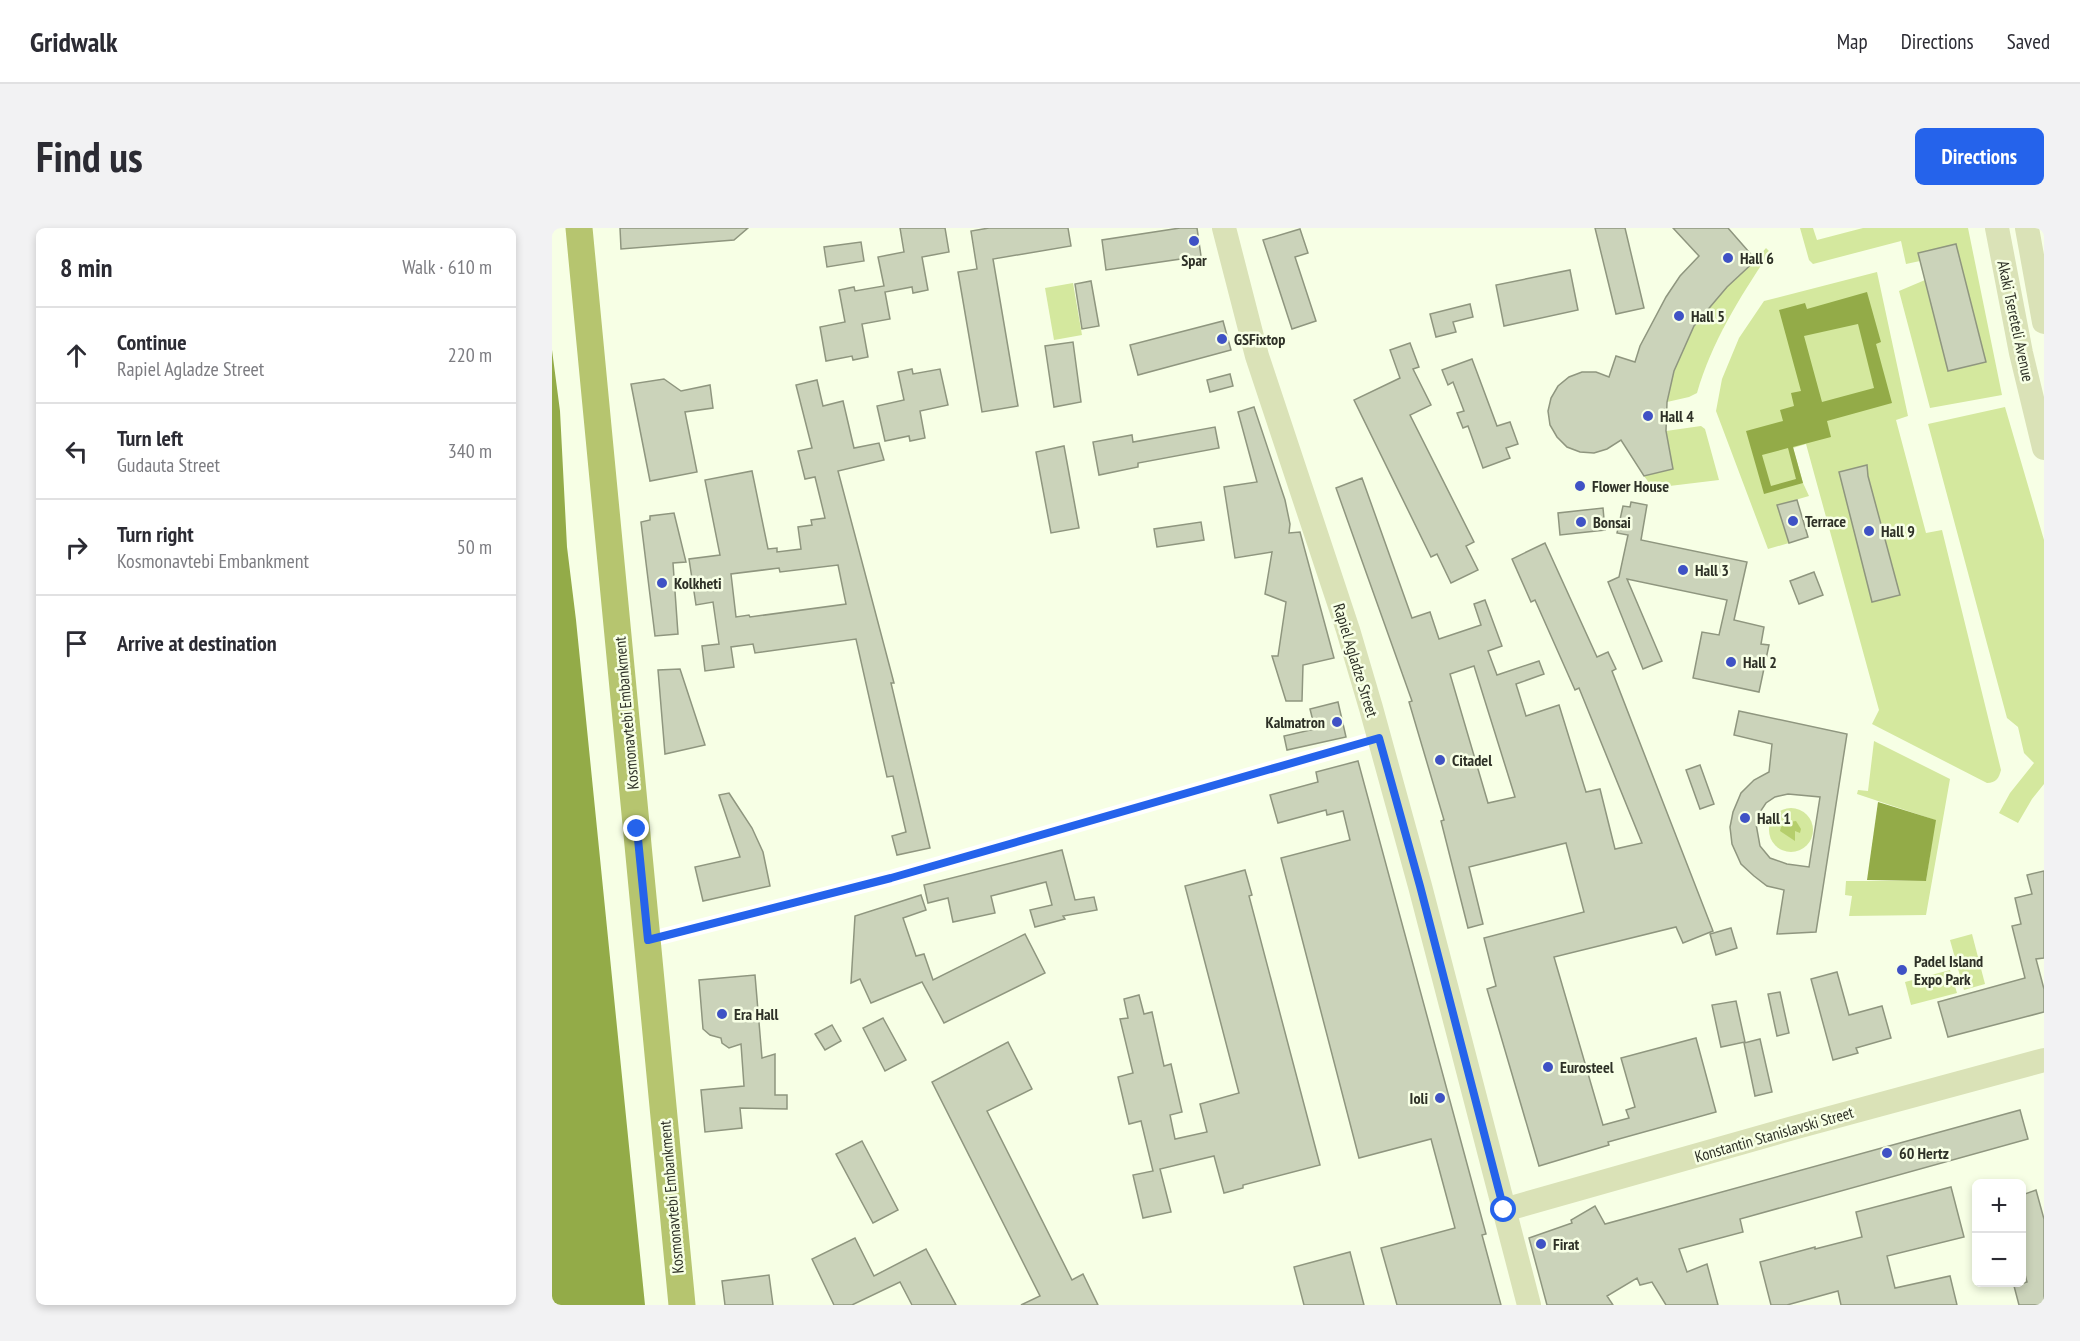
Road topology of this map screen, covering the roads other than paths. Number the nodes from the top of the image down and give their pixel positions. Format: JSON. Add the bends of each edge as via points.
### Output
{"nodes":[{"id":1,"x":579,"y":228,"type":"edge"},
{"id":2,"x":1224,"y":228,"type":"edge"},
{"id":3,"x":1997,"y":228,"type":"edge"},
{"id":4,"x":2027,"y":228,"type":"edge"},
{"id":5,"x":2044,"y":322,"type":"edge"},
{"id":6,"x":2044,"y":448,"type":"edge"},
{"id":7,"x":1379,"y":738,"type":"junction"},
{"id":8,"x":648,"y":940,"type":"junction"},
{"id":9,"x":2044,"y":1060,"type":"edge"},
{"id":10,"x":1504,"y":1210,"type":"junction"},
{"id":11,"x":682,"y":1305,"type":"edge"},
{"id":12,"x":1529,"y":1305,"type":"edge"}],
"edges":[{"from":1,"to":8,"type":"main road","name":"Kosmonavtebi Embankment"},
{"from":2,"to":7,"type":"street","name":"Rapiel Agladze Street","via":[[1257,356],[1348,630]]},
{"from":3,"to":6,"type":"street","name":"Akaki Tsereteli Avenue"},
{"from":4,"to":5,"type":"street","name":"Akaki Tsereteli Avenue"},
{"from":7,"to":8,"type":"street","via":[[891,878]]},
{"from":7,"to":10,"type":"street","name":"Rapiel Agladze Street"},
{"from":8,"to":11,"type":"main road","name":"Kosmonavtebi Embankment"},
{"from":9,"to":10,"type":"street","name":"Konstantin Stanislavski Street"},
{"from":10,"to":12,"type":"street","name":"Rapiel Agladze Street"}]}
